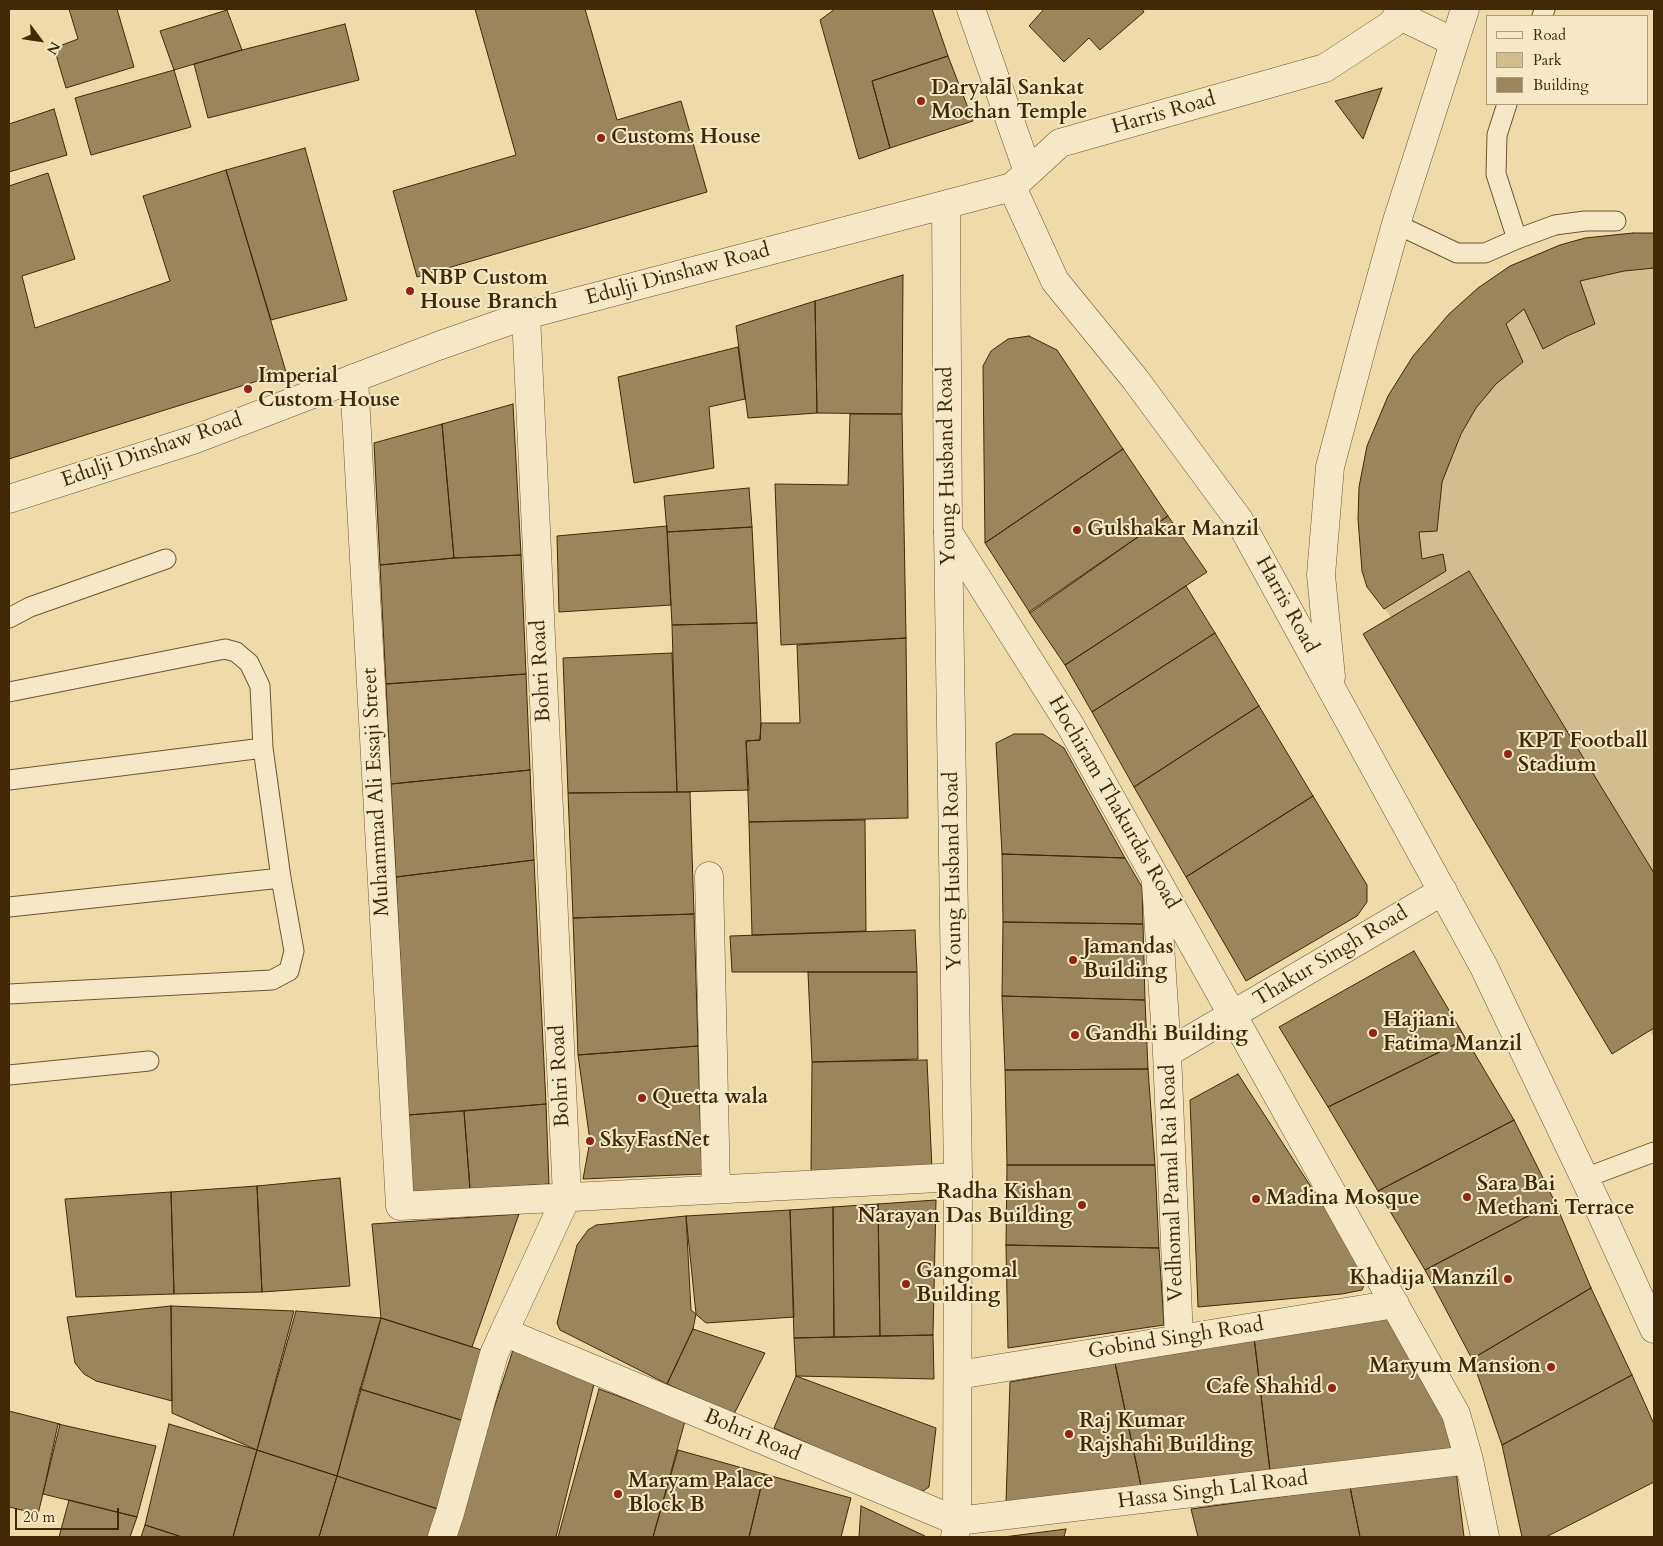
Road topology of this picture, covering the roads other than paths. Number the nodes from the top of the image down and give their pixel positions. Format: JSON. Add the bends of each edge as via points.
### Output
{"nodes":[{"id":1,"x":971,"y":9,"type":"edge"},
{"id":2,"x":1466,"y":9,"type":"edge"},
{"id":3,"x":1400,"y":12,"type":"edge"},
{"id":4,"x":1454,"y":42,"type":"junction"},
{"id":5,"x":1507,"y":105,"type":"edge"},
{"id":6,"x":1020,"y":180,"type":"junction"},
{"id":7,"x":946,"y":205,"type":"junction"},
{"id":8,"x":1616,"y":222,"type":"dead end"},
{"id":9,"x":1396,"y":224,"type":"junction"},
{"id":10,"x":1517,"y":239,"type":"junction"},
{"id":11,"x":526,"y":315,"type":"junction"},
{"id":12,"x":354,"y":378,"type":"junction"},
{"id":13,"x":9,"y":499,"type":"edge"},
{"id":14,"x":948,"y":532,"type":"junction"},
{"id":15,"x":166,"y":559,"type":"dead end"},
{"id":16,"x":9,"y":618,"type":"edge"},
{"id":17,"x":1332,"y":689,"type":"junction"},
{"id":18,"x":9,"y":692,"type":"edge"},
{"id":19,"x":263,"y":748,"type":"junction"},
{"id":20,"x":9,"y":780,"type":"edge"},
{"id":21,"x":709,"y":876,"type":"dead end"},
{"id":22,"x":1156,"y":876,"type":"junction"},
{"id":23,"x":281,"y":878,"type":"junction"},
{"id":24,"x":1443,"y":891,"type":"junction"},
{"id":25,"x":9,"y":907,"type":"edge"},
{"id":26,"x":9,"y":994,"type":"edge"},
{"id":27,"x":1234,"y":1015,"type":"junction"},
{"id":28,"x":1167,"y":1053,"type":"junction"},
{"id":29,"x":149,"y":1060,"type":"dead end"},
{"id":30,"x":9,"y":1075,"type":"edge"},
{"id":31,"x":1654,"y":1152,"type":"edge"},
{"id":32,"x":958,"y":1177,"type":"junction"},
{"id":33,"x":1585,"y":1178,"type":"junction"},
{"id":34,"x":716,"y":1189,"type":"junction"},
{"id":35,"x":567,"y":1196,"type":"junction"},
{"id":36,"x":1395,"y":1304,"type":"junction"},
{"id":37,"x":1654,"y":1329,"type":"edge"},
{"id":38,"x":504,"y":1332,"type":"junction"},
{"id":39,"x":1179,"y":1339,"type":"junction"},
{"id":40,"x":958,"y":1375,"type":"junction"},
{"id":41,"x":1469,"y":1460,"type":"junction"},
{"id":42,"x":956,"y":1529,"type":"edge"},
{"id":43,"x":442,"y":1537,"type":"edge"},
{"id":44,"x":1485,"y":1537,"type":"edge"}],
"edges":[{"from":1,"to":6,"type":"street"},
{"from":2,"to":4,"type":"street"},
{"from":3,"to":4,"type":"street"},
{"from":3,"to":6,"type":"street","name":"Harris Road","via":[[1392,24],[1325,68],[1060,144]]},
{"from":4,"to":9,"type":"street"},
{"from":5,"to":10,"type":"lane","via":[[1497,135],[1496,174]]},
{"from":6,"to":7,"type":"street","name":"Edulji Dinshaw Road"},
{"from":6,"to":17,"type":"street","name":"Harris Road","via":[[1055,281],[1134,379],[1239,520]]},
{"from":7,"to":11,"type":"street","name":"Edulji Dinshaw Road"},
{"from":7,"to":14,"type":"street","name":"Young Husband Road"},
{"from":8,"to":10,"type":"lane","via":[[1585,221],[1555,225]]},
{"from":9,"to":10,"type":"lane","via":[[1457,252],[1485,252]]},
{"from":9,"to":17,"type":"street","via":[[1330,467],[1321,575]]},
{"from":11,"to":12,"type":"street","name":"Edulji Dinshaw Road"},
{"from":11,"to":35,"type":"street","name":"Bohri Road"},
{"from":12,"to":13,"type":"street","name":"Edulji Dinshaw Road","via":[[193,440]]},
{"from":12,"to":35,"type":"street","name":"Muhammad Ali Essaji Street","via":[[400,1206]]},
{"from":14,"to":22,"type":"street","name":"Hochiram Thakurdas Road","via":[[1070,724]]},
{"from":14,"to":32,"type":"street","name":"Young Husband Road"},
{"from":15,"to":16,"type":"lane","via":[[30,607]]},
{"from":17,"to":24,"type":"street","name":"Harris Road"},
{"from":18,"to":19,"type":"lane","via":[[224,649],[236,652],[249,663],[260,686]]},
{"from":19,"to":20,"type":"lane"},
{"from":19,"to":23,"type":"lane"},
{"from":21,"to":34,"type":"street"},
{"from":22,"to":27,"type":"street","name":"Hochiram Thakurdas Road"},
{"from":22,"to":28,"type":"street","name":"Vedhomal Pamal Rai Road"},
{"from":23,"to":25,"type":"lane"},
{"from":23,"to":26,"type":"lane","via":[[294,952],[289,971],[272,980]]},
{"from":24,"to":27,"type":"street","name":"Thakur Singh Road"},
{"from":24,"to":33,"type":"street","name":"Harris Road","via":[[1484,967]]},
{"from":27,"to":28,"type":"street","name":"Thakur Singh Road"},
{"from":27,"to":36,"type":"street","name":"Hochiram Thakurdas Road"},
{"from":28,"to":39,"type":"street","name":"Vedhomal Pamal Rai Road"},
{"from":29,"to":30,"type":"lane"},
{"from":31,"to":33,"type":"lane"},
{"from":32,"to":34,"type":"street"},
{"from":32,"to":40,"type":"street","name":"Young Husband Road"},
{"from":33,"to":37,"type":"street","name":"Harris Road"},
{"from":34,"to":35,"type":"street"},
{"from":35,"to":38,"type":"street","name":"Bohri Road"},
{"from":36,"to":39,"type":"street","name":"Gobind Singh Road"},
{"from":36,"to":41,"type":"street","name":"Hochiram Thakurdas Road","via":[[1456,1414]]},
{"from":38,"to":42,"type":"street","name":"Bohri Road"},
{"from":38,"to":43,"type":"street","via":[[494,1354]]},
{"from":39,"to":40,"type":"street","name":"Gobind Singh Road"},
{"from":40,"to":42,"type":"street","name":"Young Husband Road"},
{"from":41,"to":42,"type":"street","name":"Hassa Singh Lal Road"},
{"from":41,"to":44,"type":"street","name":"Hochiram Thakurdas Road"}]}
